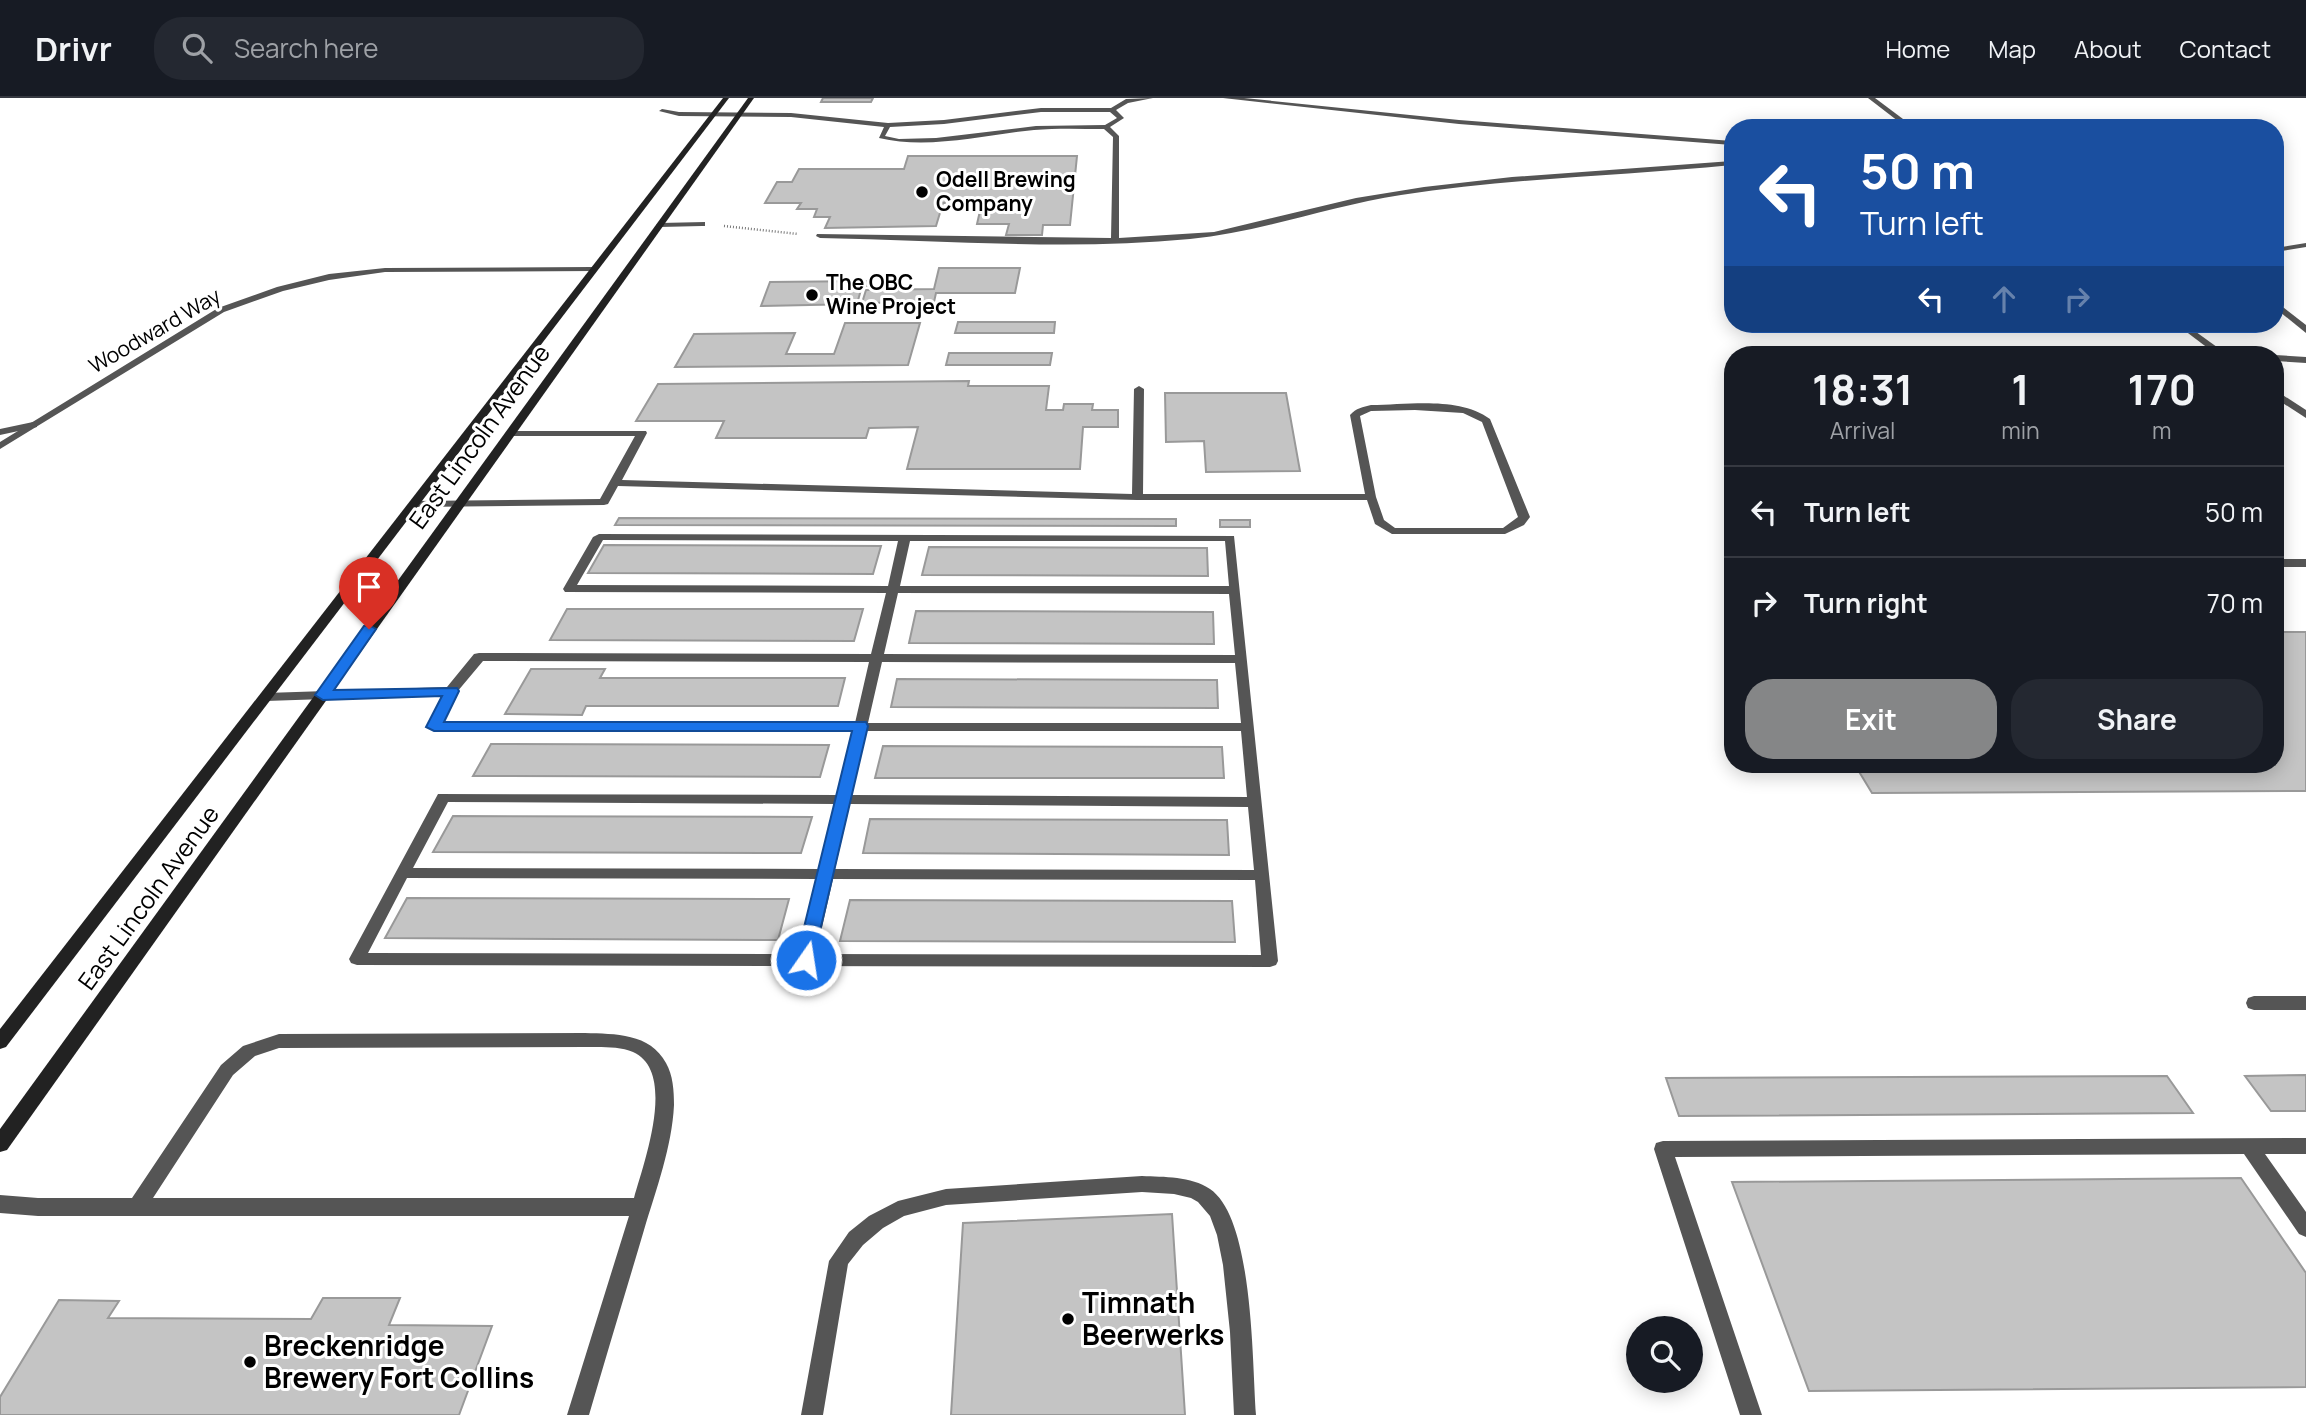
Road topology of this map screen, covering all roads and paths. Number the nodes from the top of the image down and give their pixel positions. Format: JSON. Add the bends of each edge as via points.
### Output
{"nodes":[{"id":1,"x":726,"y":98,"type":"edge"},
{"id":2,"x":751,"y":98,"type":"edge"},
{"id":3,"x":1150,"y":98,"type":"edge"},
{"id":4,"x":1227,"y":98,"type":"edge"},
{"id":5,"x":1871,"y":98,"type":"edge"},
{"id":6,"x":1112,"y":110,"type":"junction"},
{"id":7,"x":662,"y":111,"type":"dead end"},
{"id":8,"x":713,"y":114,"type":"junction"},
{"id":9,"x":740,"y":114,"type":"junction"},
{"id":10,"x":1900,"y":119,"type":"edge"},
{"id":11,"x":887,"y":125,"type":"junction"},
{"id":12,"x":1106,"y":127,"type":"junction"},
{"id":13,"x":1724,"y":142,"type":"edge"},
{"id":14,"x":1724,"y":164,"type":"edge"},
{"id":15,"x":702,"y":224,"type":"joint"},
{"id":16,"x":660,"y":225,"type":"junction"},
{"id":17,"x":820,"y":236,"type":"joint"},
{"id":18,"x":1115,"y":239,"type":"junction"},
{"id":19,"x":2306,"y":245,"type":"edge"},
{"id":20,"x":2284,"y":249,"type":"edge"},
{"id":21,"x":592,"y":269,"type":"junction"},
{"id":22,"x":2284,"y":312,"type":"edge"},
{"id":23,"x":2306,"y":330,"type":"edge"},
{"id":24,"x":2193,"y":333,"type":"edge"},
{"id":25,"x":2211,"y":346,"type":"edge"},
{"id":26,"x":2284,"y":359,"type":"edge"},
{"id":27,"x":2306,"y":360,"type":"edge"},
{"id":28,"x":1139,"y":389,"type":"dead end"},
{"id":29,"x":2284,"y":399,"type":"edge"},
{"id":30,"x":2306,"y":415,"type":"edge"},
{"id":31,"x":33,"y":425,"type":"junction"},
{"id":32,"x":0,"y":432,"type":"edge"},
{"id":33,"x":510,"y":434,"type":"junction"},
{"id":34,"x":0,"y":446,"type":"edge"},
{"id":35,"x":615,"y":483,"type":"junction"},
{"id":36,"x":1137,"y":497,"type":"junction"},
{"id":37,"x":1371,"y":497,"type":"junction"},
{"id":38,"x":458,"y":503,"type":"junction"},
{"id":39,"x":415,"y":504,"type":"junction"},
{"id":40,"x":905,"y":537,"type":"junction"},
{"id":41,"x":2284,"y":563,"type":"edge"},
{"id":42,"x":2306,"y":563,"type":"edge"},
{"id":43,"x":893,"y":589,"type":"junction"},
{"id":44,"x":1234,"y":590,"type":"junction"},
{"id":45,"x":877,"y":657,"type":"junction"},
{"id":46,"x":1241,"y":659,"type":"junction"},
{"id":47,"x":452,"y":691,"type":"junction"},
{"id":48,"x":323,"y":695,"type":"junction"},
{"id":49,"x":266,"y":696,"type":"junction"},
{"id":50,"x":860,"y":726,"type":"junction"},
{"id":51,"x":1248,"y":726,"type":"junction"},
{"id":52,"x":844,"y":799,"type":"junction"},
{"id":53,"x":1255,"y":802,"type":"junction"},
{"id":54,"x":402,"y":873,"type":"junction"},
{"id":55,"x":826,"y":873,"type":"junction"},
{"id":56,"x":1262,"y":875,"type":"junction"},
{"id":57,"x":806,"y":960,"type":"junction"},
{"id":58,"x":2254,"y":1003,"type":"dead end"},
{"id":59,"x":2306,"y":1003,"type":"edge"},
{"id":60,"x":0,"y":1042,"type":"edge"},
{"id":61,"x":0,"y":1144,"type":"edge"},
{"id":62,"x":2306,"y":1146,"type":"edge"},
{"id":63,"x":2249,"y":1147,"type":"junction"},
{"id":64,"x":0,"y":1204,"type":"edge"},
{"id":65,"x":137,"y":1207,"type":"junction"},
{"id":66,"x":641,"y":1207,"type":"junction"},
{"id":67,"x":2306,"y":1228,"type":"edge"},
{"id":68,"x":578,"y":1415,"type":"edge"},
{"id":69,"x":811,"y":1415,"type":"edge"},
{"id":70,"x":1245,"y":1415,"type":"edge"},
{"id":71,"x":1751,"y":1415,"type":"edge"}],
"edges":[{"from":1,"to":8,"type":"street","name":"East Lincoln Avenue"},
{"from":2,"to":9,"type":"street","name":"East Lincoln Avenue"},
{"from":3,"to":6,"type":"street","via":[[1126,101]]},
{"from":4,"to":13,"type":"street"},
{"from":5,"to":10,"type":"street"},
{"from":6,"to":11,"type":"street","via":[[1029,111]]},
{"from":6,"to":12,"type":"street","via":[[1121,118]]},
{"from":7,"to":8,"type":"street"},
{"from":8,"to":9,"type":"street"},
{"from":8,"to":21,"type":"street","name":"East Lincoln Avenue"},
{"from":9,"to":11,"type":"street"},
{"from":9,"to":16,"type":"street","name":"East Lincoln Avenue"},
{"from":11,"to":12,"type":"street","via":[[881,137],[899,141],[1036,128]]},
{"from":12,"to":18,"type":"street","via":[[1116,136]]},
{"from":14,"to":18,"type":"street","via":[[1451,186],[1191,237]]},
{"from":15,"to":16,"type":"street"},
{"from":15,"to":17,"type":"path"},
{"from":16,"to":33,"type":"street","name":"East Lincoln Avenue"},
{"from":17,"to":18,"type":"street"},
{"from":19,"to":20,"type":"street"},
{"from":21,"to":31,"type":"street","name":"Woodward Way","via":[[385,270],[280,289],[221,310]]},
{"from":21,"to":39,"type":"street","name":"East Lincoln Avenue"},
{"from":22,"to":23,"type":"street"},
{"from":24,"to":25,"type":"street"},
{"from":26,"to":27,"type":"street"},
{"from":28,"to":36,"type":"street"},
{"from":29,"to":30,"type":"street"},
{"from":31,"to":32,"type":"street"},
{"from":31,"to":34,"type":"street","name":"Woodward Way"},
{"from":33,"to":35,"type":"street","via":[[642,433]]},
{"from":33,"to":38,"type":"street","name":"East Lincoln Avenue"},
{"from":35,"to":36,"type":"street"},
{"from":35,"to":38,"type":"street","via":[[604,502]]},
{"from":36,"to":37,"type":"street"},
{"from":37,"to":37,"type":"street","via":[[1354,415],[1371,408],[1465,409],[1486,421],[1524,517],[1505,531],[1392,531],[1379,522]]},
{"from":38,"to":39,"type":"street"},
{"from":38,"to":48,"type":"street","name":"East Lincoln Avenue"},
{"from":39,"to":49,"type":"street","name":"East Lincoln Avenue"},
{"from":40,"to":43,"type":"street"},
{"from":40,"to":43,"type":"street","via":[[599,537],[569,589]]},
{"from":40,"to":44,"type":"street","via":[[1230,538]]},
{"from":41,"to":42,"type":"street"},
{"from":43,"to":44,"type":"street"},
{"from":43,"to":45,"type":"street"},
{"from":44,"to":46,"type":"street"},
{"from":45,"to":46,"type":"street"},
{"from":45,"to":47,"type":"street","via":[[479,657]]},
{"from":45,"to":50,"type":"street"},
{"from":46,"to":51,"type":"street"},
{"from":47,"to":48,"type":"street"},
{"from":47,"to":50,"type":"street","via":[[434,727]]},
{"from":48,"to":49,"type":"street"},
{"from":48,"to":61,"type":"street","name":"East Lincoln Avenue"},
{"from":49,"to":60,"type":"street","name":"East Lincoln Avenue"},
{"from":50,"to":51,"type":"street"},
{"from":50,"to":52,"type":"street"},
{"from":51,"to":53,"type":"street"},
{"from":52,"to":53,"type":"street"},
{"from":52,"to":54,"type":"street","via":[[443,797]]},
{"from":52,"to":55,"type":"street"},
{"from":53,"to":56,"type":"street"},
{"from":54,"to":55,"type":"street"},
{"from":54,"to":57,"type":"street","via":[[357,959]]},
{"from":55,"to":56,"type":"street"},
{"from":55,"to":57,"type":"street"},
{"from":56,"to":57,"type":"street","via":[[1270,961]]},
{"from":58,"to":59,"type":"street"},
{"from":62,"to":63,"type":"street"},
{"from":63,"to":67,"type":"street"},
{"from":63,"to":71,"type":"street","via":[[1663,1149]]},
{"from":64,"to":65,"type":"street"},
{"from":65,"to":66,"type":"street"},
{"from":65,"to":66,"type":"street","via":[[227,1069],[249,1051],[279,1041],[585,1040],[616,1041],[647,1051],[662,1070],[666,1106]]},
{"from":66,"to":68,"type":"street"},
{"from":69,"to":70,"type":"street","via":[[839,1261],[851,1242],[872,1224],[904,1207],[943,1195],[1142,1184],[1174,1185],[1206,1197],[1226,1226],[1234,1265]]}]}
